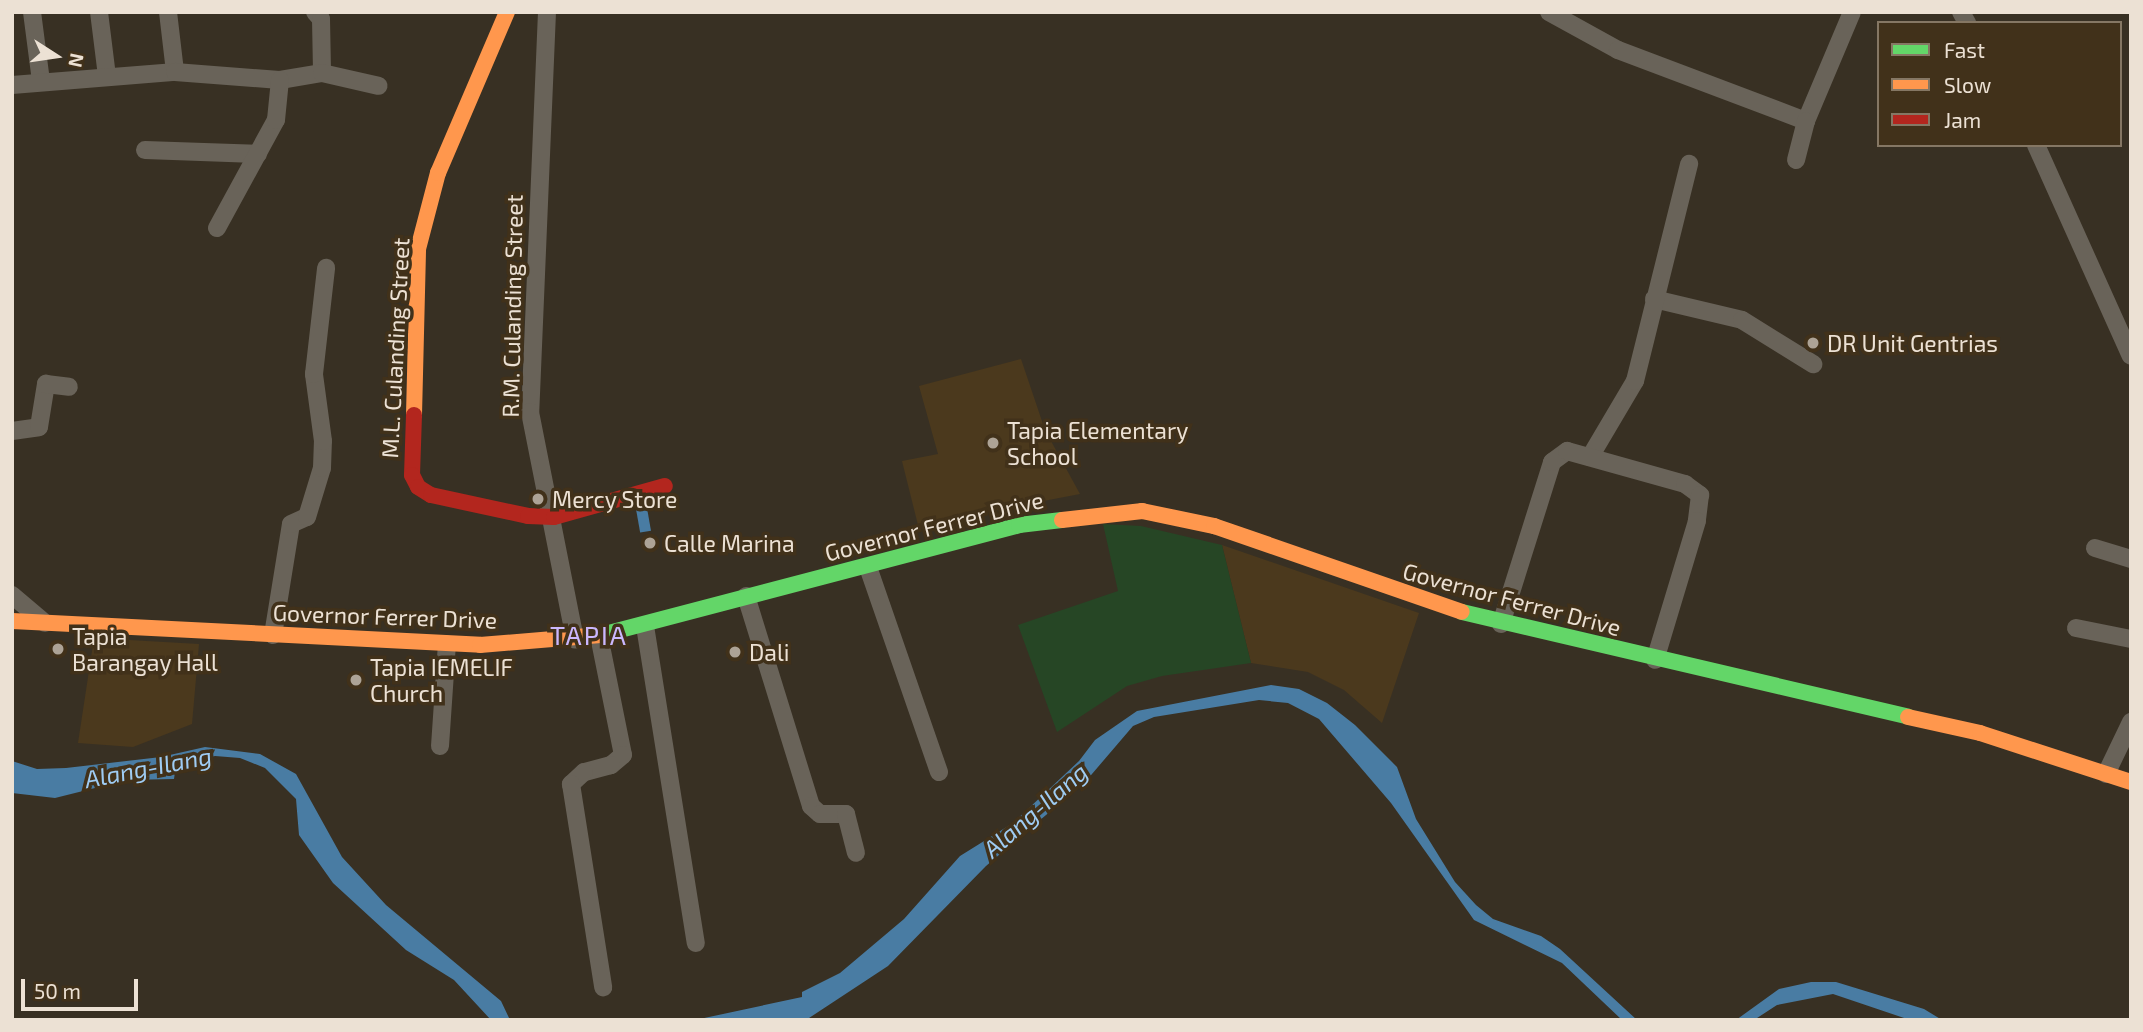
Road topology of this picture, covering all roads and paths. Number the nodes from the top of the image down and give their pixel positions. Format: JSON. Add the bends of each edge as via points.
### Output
{"nodes":[{"id":1,"x":32,"y":12,"type":"edge"},
{"id":2,"x":99,"y":12,"type":"edge"},
{"id":3,"x":167,"y":12,"type":"edge"},
{"id":4,"x":315,"y":12,"type":"edge"},
{"id":5,"x":507,"y":12,"type":"edge"},
{"id":6,"x":547,"y":12,"type":"edge"},
{"id":7,"x":1549,"y":12,"type":"edge"},
{"id":8,"x":1852,"y":12,"type":"edge"},
{"id":9,"x":175,"y":72,"type":"junction"},
{"id":10,"x":322,"y":73,"type":"junction"},
{"id":11,"x":107,"y":76,"type":"junction"},
{"id":12,"x":280,"y":80,"type":"junction"},
{"id":13,"x":41,"y":81,"type":"junction"},
{"id":14,"x":12,"y":85,"type":"edge"},
{"id":15,"x":379,"y":86,"type":"dead end"},
{"id":16,"x":1806,"y":121,"type":"junction"},
{"id":17,"x":2037,"y":147,"type":"edge"},
{"id":18,"x":145,"y":150,"type":"dead end"},
{"id":19,"x":258,"y":154,"type":"junction"},
{"id":20,"x":1796,"y":160,"type":"dead end"},
{"id":21,"x":1689,"y":163,"type":"dead end"},
{"id":22,"x":216,"y":228,"type":"dead end"},
{"id":23,"x":326,"y":268,"type":"dead end"},
{"id":24,"x":1654,"y":299,"type":"junction"},
{"id":25,"x":2131,"y":356,"type":"edge"},
{"id":26,"x":1813,"y":363,"type":"dead end"},
{"id":27,"x":69,"y":387,"type":"dead end"},
{"id":28,"x":12,"y":431,"type":"edge"},
{"id":29,"x":1590,"y":457,"type":"junction"},
{"id":30,"x":665,"y":486,"type":"dead end"},
{"id":31,"x":554,"y":517,"type":"junction"},
{"id":32,"x":2095,"y":548,"type":"dead end"},
{"id":33,"x":2131,"y":559,"type":"edge"},
{"id":34,"x":868,"y":567,"type":"junction"},
{"id":35,"x":12,"y":595,"type":"edge"},
{"id":36,"x":746,"y":596,"type":"junction"},
{"id":37,"x":12,"y":621,"type":"edge"},
{"id":38,"x":45,"y":623,"type":"junction"},
{"id":39,"x":1500,"y":624,"type":"junction"},
{"id":40,"x":645,"y":626,"type":"junction"},
{"id":41,"x":2076,"y":628,"type":"dead end"},
{"id":42,"x":273,"y":635,"type":"junction"},
{"id":43,"x":599,"y":636,"type":"junction"},
{"id":44,"x":2131,"y":639,"type":"edge"},
{"id":45,"x":575,"y":640,"type":"junction"},
{"id":46,"x":447,"y":643,"type":"junction"},
{"id":47,"x":1655,"y":660,"type":"junction"},
{"id":48,"x":2131,"y":722,"type":"edge"},
{"id":49,"x":440,"y":746,"type":"dead end"},
{"id":50,"x":939,"y":772,"type":"dead end"},
{"id":51,"x":2106,"y":774,"type":"junction"},
{"id":52,"x":2131,"y":782,"type":"edge"},
{"id":53,"x":856,"y":853,"type":"dead end"},
{"id":54,"x":696,"y":943,"type":"dead end"},
{"id":55,"x":603,"y":987,"type":"dead end"}],
"edges":[{"from":1,"to":13,"type":"street"},
{"from":2,"to":11,"type":"street"},
{"from":3,"to":9,"type":"street"},
{"from":4,"to":10,"type":"street","via":[[321,19]]},
{"from":5,"to":31,"type":"main road","name":"M.L. Culanding Street","via":[[438,173],[418,249],[412,475],[418,487],[431,495],[528,516]]},
{"from":6,"to":31,"type":"street","name":"R.M. Culanding Street","via":[[530,412]]},
{"from":7,"to":16,"type":"street","via":[[1618,50]]},
{"from":8,"to":16,"type":"street"},
{"from":9,"to":11,"type":"street"},
{"from":9,"to":12,"type":"street"},
{"from":10,"to":12,"type":"street"},
{"from":10,"to":15,"type":"street"},
{"from":11,"to":13,"type":"street"},
{"from":12,"to":19,"type":"street","via":[[276,120]]},
{"from":13,"to":14,"type":"street"},
{"from":16,"to":20,"type":"street"},
{"from":17,"to":25,"type":"street"},
{"from":18,"to":19,"type":"street"},
{"from":19,"to":22,"type":"street"},
{"from":21,"to":24,"type":"street"},
{"from":23,"to":42,"type":"street","via":[[314,373],[322,468],[307,517],[291,524]]},
{"from":24,"to":26,"type":"street","via":[[1742,320]]},
{"from":24,"to":29,"type":"street","via":[[1635,381]]},
{"from":27,"to":28,"type":"street","via":[[47,384],[39,427]]},
{"from":29,"to":39,"type":"street","via":[[1567,451],[1552,462]]},
{"from":29,"to":47,"type":"street","via":[[1685,484],[1700,495],[1697,521]]},
{"from":30,"to":31,"type":"main road","name":"M.L. Culanding Street"},
{"from":31,"to":45,"type":"street","name":"R.M. Culanding Street"},
{"from":32,"to":33,"type":"street"},
{"from":34,"to":36,"type":"main road","name":"Governor Ferrer Drive"},
{"from":34,"to":39,"type":"main road","name":"Governor Ferrer Drive","via":[[1019,525],[1142,511],[1214,526],[1394,592]]},
{"from":34,"to":50,"type":"street"},
{"from":35,"to":38,"type":"street"},
{"from":36,"to":40,"type":"main road","name":"Governor Ferrer Drive"},
{"from":36,"to":53,"type":"street","via":[[811,806],[820,814],[846,814]]},
{"from":37,"to":38,"type":"main road","name":"Governor Ferrer Drive"},
{"from":38,"to":42,"type":"main road","name":"Governor Ferrer Drive"},
{"from":39,"to":47,"type":"main road","name":"Governor Ferrer Drive"},
{"from":40,"to":43,"type":"main road","name":"Governor Ferrer Drive"},
{"from":40,"to":54,"type":"street"},
{"from":41,"to":44,"type":"street"},
{"from":42,"to":46,"type":"main road","name":"Governor Ferrer Drive"},
{"from":43,"to":45,"type":"main road","name":"Governor Ferrer Drive"},
{"from":43,"to":55,"type":"street","via":[[623,755],[611,765],[576,776],[571,783]]},
{"from":45,"to":46,"type":"main road","name":"Governor Ferrer Drive"},
{"from":46,"to":49,"type":"street"},
{"from":47,"to":51,"type":"main road","name":"Governor Ferrer Drive","via":[[1980,733]]},
{"from":48,"to":51,"type":"street"},
{"from":51,"to":52,"type":"main road","name":"Governor Ferrer Drive"}]}
